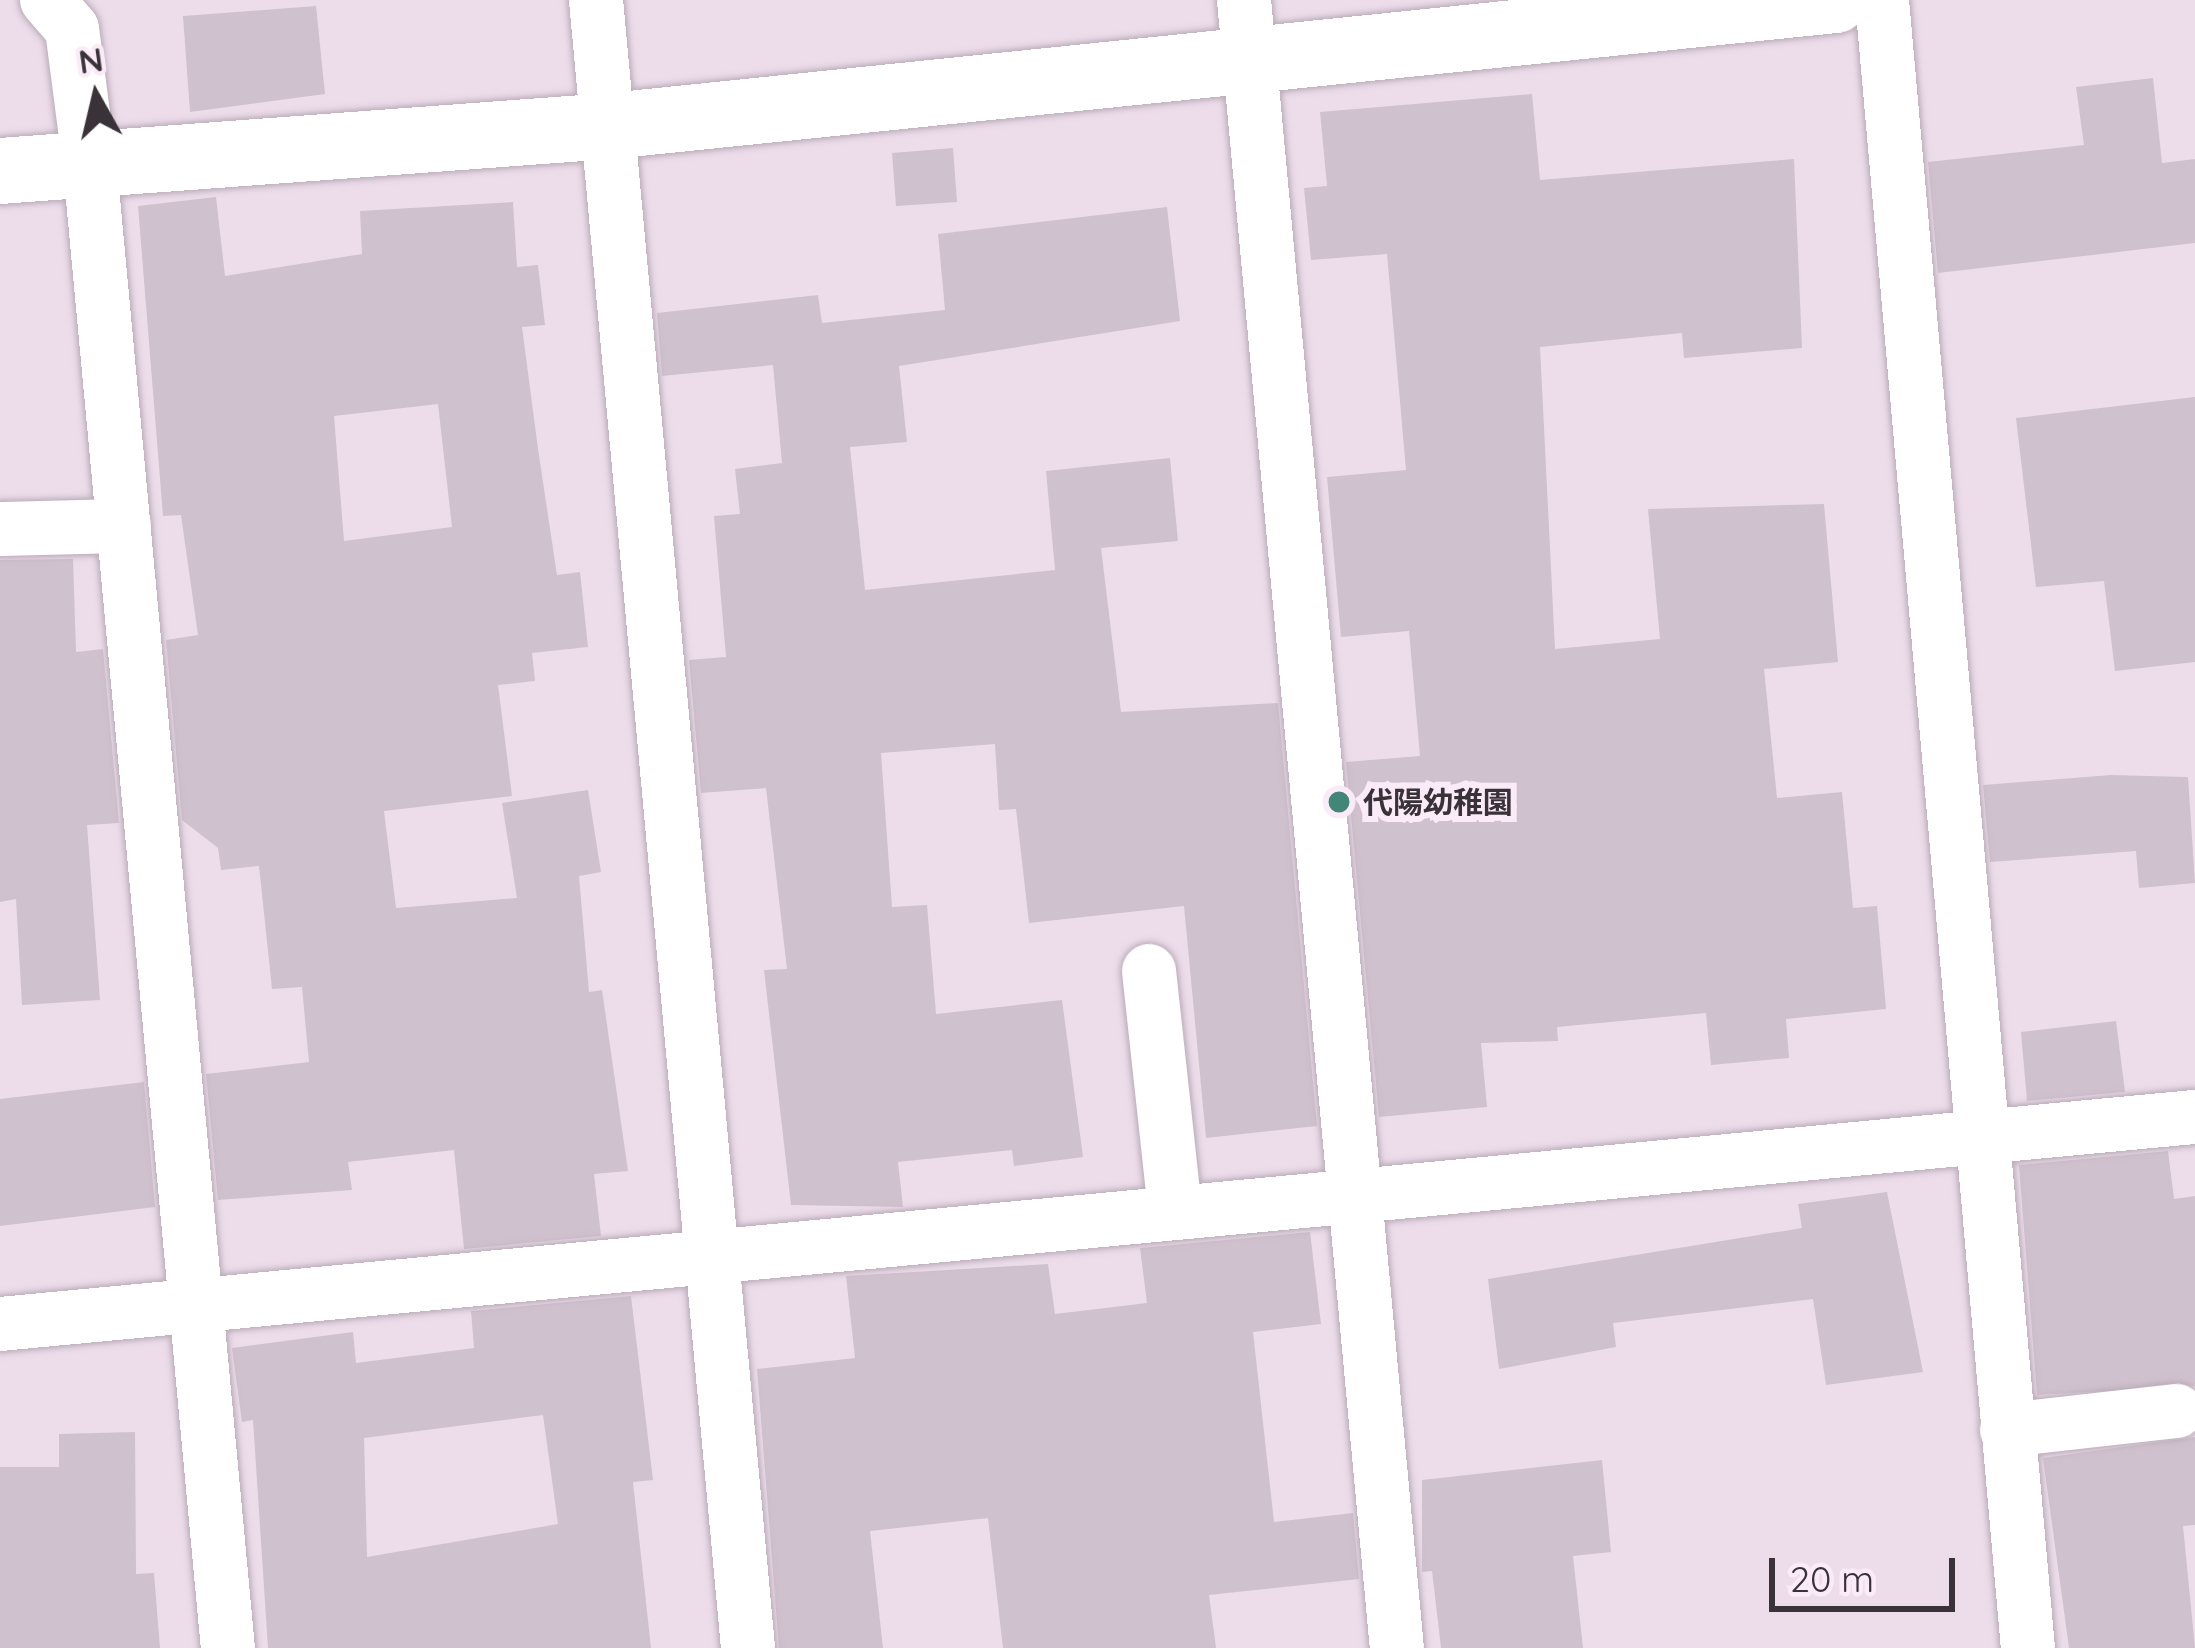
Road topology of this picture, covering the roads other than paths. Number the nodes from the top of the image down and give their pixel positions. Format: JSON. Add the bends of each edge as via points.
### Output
{"nodes":[{"id":1,"x":47,"y":0,"type":"edge"},
{"id":2,"x":596,"y":0,"type":"edge"},
{"id":3,"x":1836,"y":0,"type":"edge"},
{"id":4,"x":1882,"y":0,"type":"edge"},
{"id":5,"x":1247,"y":32,"type":"edge"},
{"id":6,"x":610,"y":126,"type":"junction"},
{"id":7,"x":90,"y":167,"type":"junction"},
{"id":8,"x":0,"y":171,"type":"edge"},
{"id":9,"x":124,"y":526,"type":"junction"},
{"id":10,"x":0,"y":529,"type":"edge"},
{"id":11,"x":1149,"y":971,"type":"dead end"},
{"id":12,"x":2195,"y":1117,"type":"edge"},
{"id":13,"x":1978,"y":1135,"type":"junction"},
{"id":14,"x":1361,"y":1195,"type":"junction"},
{"id":15,"x":1175,"y":1209,"type":"junction"},
{"id":16,"x":713,"y":1259,"type":"junction"},
{"id":17,"x":194,"y":1305,"type":"junction"},
{"id":18,"x":0,"y":1324,"type":"edge"},
{"id":19,"x":2177,"y":1411,"type":"dead end"},
{"id":20,"x":2007,"y":1430,"type":"junction"},
{"id":21,"x":228,"y":1648,"type":"edge"},
{"id":22,"x":748,"y":1648,"type":"edge"},
{"id":23,"x":1396,"y":1648,"type":"edge"},
{"id":24,"x":2028,"y":1648,"type":"edge"}],
"edges":[{"from":1,"to":7,"type":"street","via":[[72,29]]},
{"from":2,"to":6,"type":"street"},
{"from":3,"to":5,"type":"street"},
{"from":4,"to":13,"type":"street"},
{"from":5,"to":6,"type":"street"},
{"from":5,"to":14,"type":"street"},
{"from":6,"to":7,"type":"street"},
{"from":6,"to":16,"type":"street"},
{"from":7,"to":8,"type":"street"},
{"from":7,"to":9,"type":"street"},
{"from":9,"to":10,"type":"street"},
{"from":9,"to":17,"type":"street"},
{"from":11,"to":15,"type":"street"},
{"from":12,"to":13,"type":"street"},
{"from":13,"to":14,"type":"street"},
{"from":13,"to":20,"type":"street"},
{"from":14,"to":15,"type":"street"},
{"from":14,"to":23,"type":"street"},
{"from":15,"to":16,"type":"street"},
{"from":16,"to":17,"type":"street"},
{"from":16,"to":22,"type":"street"},
{"from":17,"to":18,"type":"street"},
{"from":17,"to":21,"type":"street"},
{"from":19,"to":20,"type":"street"},
{"from":20,"to":24,"type":"street"}]}
